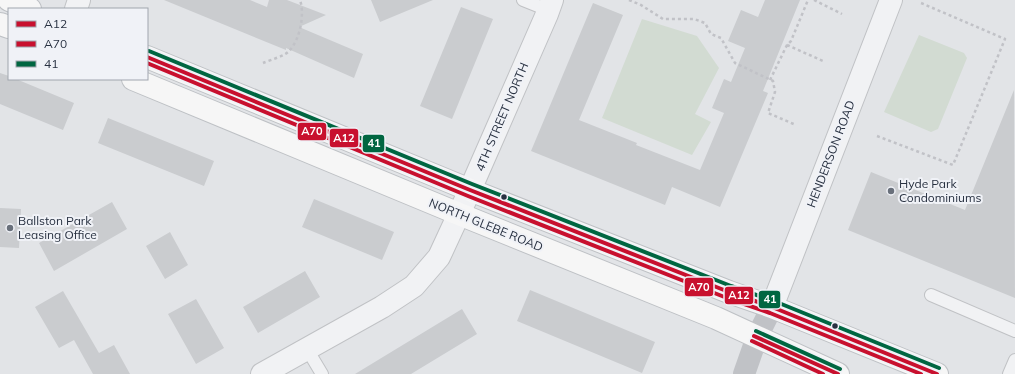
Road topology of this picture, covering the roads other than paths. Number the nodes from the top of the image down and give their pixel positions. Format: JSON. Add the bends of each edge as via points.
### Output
{"nodes":[{"id":1,"x":9,"y":0,"type":"edge"},
{"id":2,"x":523,"y":0,"type":"edge"},
{"id":3,"x":891,"y":0,"type":"edge"},
{"id":4,"x":550,"y":5,"type":"edge"},
{"id":5,"x":28,"y":8,"type":"edge"},
{"id":6,"x":148,"y":57,"type":"edge"},
{"id":7,"x":135,"y":80,"type":"edge"},
{"id":8,"x":470,"y":190,"type":"junction"},
{"id":9,"x":459,"y":214,"type":"junction"},
{"id":10,"x":932,"y":296,"type":"dead end"},
{"id":11,"x":772,"y":307,"type":"junction"},
{"id":12,"x":1015,"y":331,"type":"edge"},
{"id":13,"x":757,"y":337,"type":"junction"},
{"id":14,"x":307,"y":349,"type":"junction"},
{"id":15,"x":1015,"y":360,"type":"edge"},
{"id":16,"x":262,"y":374,"type":"edge"},
{"id":17,"x":322,"y":374,"type":"edge"},
{"id":18,"x":744,"y":374,"type":"edge"},
{"id":19,"x":838,"y":374,"type":"edge"},
{"id":20,"x":936,"y":374,"type":"edge"},
{"id":21,"x":1009,"y":374,"type":"edge"}],
"edges":[{"from":1,"to":5,"type":"main road"},
{"from":2,"to":4,"type":"lane"},
{"from":3,"to":11,"type":"street","name":"HENDERSON ROAD"},
{"from":4,"to":8,"type":"street","name":"4TH STREET NORTH"},
{"from":6,"to":8,"type":"main road"},
{"from":7,"to":9,"type":"main road","name":"NORTH GLEBE ROAD"},
{"from":8,"to":9,"type":"street","name":"4TH STREET NORTH"},
{"from":8,"to":11,"type":"main road"},
{"from":9,"to":13,"type":"main road","name":"NORTH GLEBE ROAD"},
{"from":9,"to":14,"type":"street","name":"4TH STREET NORTH","via":[[439,257],[414,286]]},
{"from":10,"to":12,"type":"lane"},
{"from":11,"to":13,"type":"main road"},
{"from":11,"to":20,"type":"main road"},
{"from":13,"to":18,"type":"main road"},
{"from":13,"to":19,"type":"main road","name":"NORTH GLEBE ROAD"},
{"from":14,"to":16,"type":"street","name":"4TH STREET NORTH"},
{"from":14,"to":17,"type":"lane"},
{"from":15,"to":21,"type":"lane"}]}
